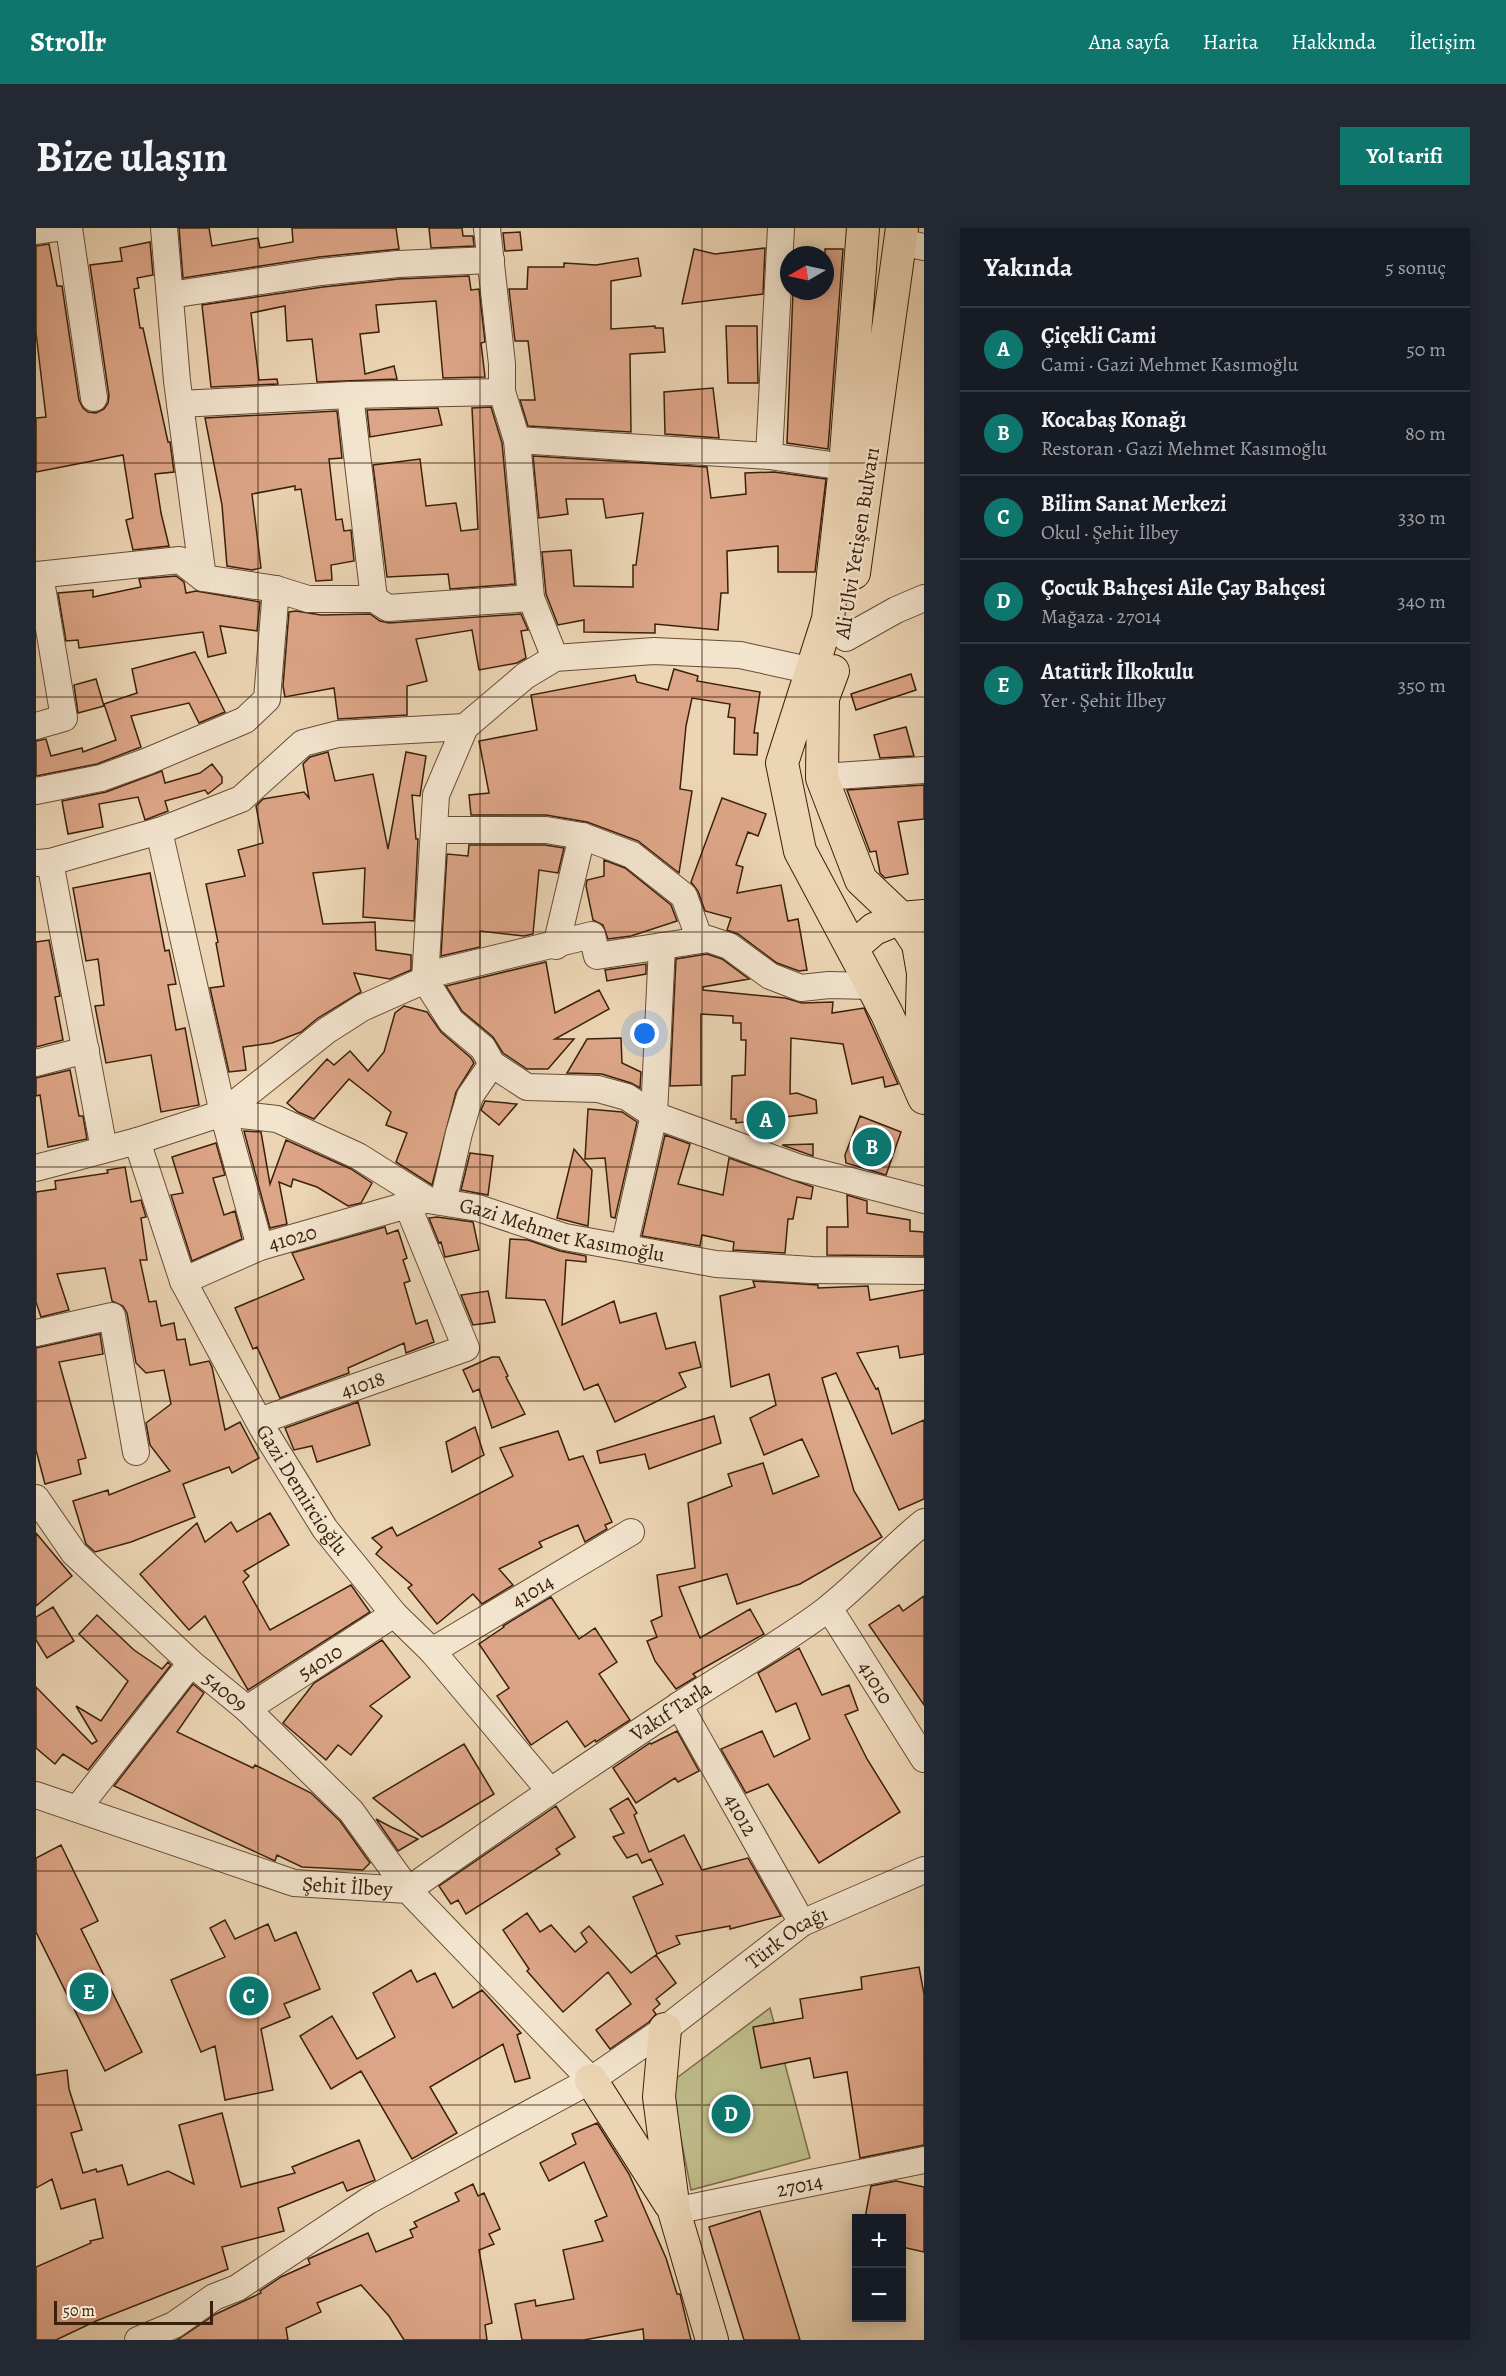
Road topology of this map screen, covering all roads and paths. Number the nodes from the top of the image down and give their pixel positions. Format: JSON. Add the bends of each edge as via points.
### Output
{"nodes":[{"id":1,"x":57,"y":228,"type":"edge"},
{"id":2,"x":69,"y":228,"type":"edge"},
{"id":3,"x":164,"y":228,"type":"edge"},
{"id":4,"x":488,"y":228,"type":"edge"},
{"id":5,"x":781,"y":228,"type":"edge"},
{"id":6,"x":863,"y":228,"type":"edge"},
{"id":7,"x":36,"y":231,"type":"edge"},
{"id":8,"x":909,"y":239,"type":"edge"},
{"id":9,"x":491,"y":260,"type":"junction"},
{"id":10,"x":170,"y":295,"type":"junction"},
{"id":11,"x":502,"y":392,"type":"junction"},
{"id":12,"x":350,"y":395,"type":"junction"},
{"id":13,"x":94,"y":398,"type":"dead end"},
{"id":14,"x":180,"y":404,"type":"junction"},
{"id":15,"x":517,"y":440,"type":"junction"},
{"id":16,"x":768,"y":456,"type":"junction"},
{"id":17,"x":845,"y":467,"type":"junction"},
{"id":18,"x":38,"y":575,"type":"edge"},
{"id":19,"x":202,"y":578,"type":"junction"},
{"id":20,"x":276,"y":588,"type":"junction"},
{"id":21,"x":531,"y":598,"type":"junction"},
{"id":22,"x":924,"y":598,"type":"edge"},
{"id":23,"x":374,"y":599,"type":"junction"},
{"id":24,"x":846,"y":638,"type":"junction"},
{"id":25,"x":555,"y":658,"type":"junction"},
{"id":26,"x":813,"y":671,"type":"junction"},
{"id":27,"x":36,"y":726,"type":"edge"},
{"id":28,"x":465,"y":727,"type":"junction"},
{"id":29,"x":924,"y":770,"type":"edge"},
{"id":30,"x":822,"y":777,"type":"junction"},
{"id":31,"x":36,"y":791,"type":"edge"},
{"id":32,"x":434,"y":830,"type":"junction"},
{"id":33,"x":159,"y":831,"type":"junction"},
{"id":34,"x":582,"y":836,"type":"junction"},
{"id":35,"x":43,"y":862,"type":"edge"},
{"id":36,"x":913,"y":917,"type":"edge"},
{"id":37,"x":700,"y":940,"type":"junction"},
{"id":38,"x":556,"y":946,"type":"junction"},
{"id":39,"x":662,"y":946,"type":"junction"},
{"id":40,"x":852,"y":948,"type":"junction"},
{"id":41,"x":923,"y":973,"type":"edge"},
{"id":42,"x":425,"y":980,"type":"junction"},
{"id":43,"x":829,"y":985,"type":"junction"},
{"id":44,"x":872,"y":986,"type":"junction"},
{"id":45,"x":86,"y":1050,"type":"junction"},
{"id":46,"x":36,"y":1063,"type":"edge"},
{"id":47,"x":492,"y":1064,"type":"junction"},
{"id":48,"x":922,"y":1092,"type":"edge"},
{"id":49,"x":223,"y":1113,"type":"junction"},
{"id":50,"x":654,"y":1115,"type":"junction"},
{"id":51,"x":137,"y":1141,"type":"junction"},
{"id":52,"x":104,"y":1149,"type":"junction"},
{"id":53,"x":36,"y":1168,"type":"edge"},
{"id":54,"x":924,"y":1200,"type":"edge"},
{"id":55,"x":426,"y":1202,"type":"junction"},
{"id":56,"x":260,"y":1247,"type":"junction"},
{"id":57,"x":624,"y":1247,"type":"junction"},
{"id":58,"x":924,"y":1270,"type":"edge"},
{"id":59,"x":183,"y":1281,"type":"junction"},
{"id":60,"x":36,"y":1333,"type":"edge"},
{"id":61,"x":259,"y":1421,"type":"junction"},
{"id":62,"x":136,"y":1452,"type":"dead end"},
{"id":63,"x":36,"y":1498,"type":"edge"},
{"id":64,"x":924,"y":1522,"type":"edge"},
{"id":65,"x":631,"y":1532,"type":"dead end"},
{"id":66,"x":828,"y":1608,"type":"junction"},
{"id":67,"x":394,"y":1614,"type":"junction"},
{"id":68,"x":432,"y":1651,"type":"junction"},
{"id":69,"x":191,"y":1663,"type":"junction"},
{"id":70,"x":679,"y":1705,"type":"junction"},
{"id":71,"x":247,"y":1709,"type":"junction"},
{"id":72,"x":924,"y":1759,"type":"edge"},
{"id":73,"x":550,"y":1791,"type":"junction"},
{"id":74,"x":36,"y":1795,"type":"edge"},
{"id":75,"x":78,"y":1808,"type":"junction"},
{"id":76,"x":924,"y":1870,"type":"edge"},
{"id":77,"x":408,"y":1890,"type":"junction"},
{"id":78,"x":802,"y":1923,"type":"junction"},
{"id":79,"x":665,"y":2029,"type":"junction"},
{"id":80,"x":591,"y":2080,"type":"junction"},
{"id":81,"x":924,"y":2160,"type":"edge"},
{"id":82,"x":674,"y":2211,"type":"junction"},
{"id":83,"x":138,"y":2340,"type":"edge"},
{"id":84,"x":712,"y":2340,"type":"edge"}],
"edges":[{"from":1,"to":7,"type":"street"},
{"from":2,"to":13,"type":"street"},
{"from":3,"to":10,"type":"street"},
{"from":4,"to":9,"type":"street"},
{"from":5,"to":16,"type":"street"},
{"from":6,"to":17,"type":"main road"},
{"from":8,"to":24,"type":"main road","name":"Ali Ulvi Yetişen Bulvarı"},
{"from":9,"to":10,"type":"street","via":[[398,264]]},
{"from":9,"to":11,"type":"street"},
{"from":10,"to":14,"type":"street"},
{"from":11,"to":12,"type":"street"},
{"from":11,"to":15,"type":"street"},
{"from":12,"to":14,"type":"street"},
{"from":12,"to":23,"type":"street"},
{"from":14,"to":19,"type":"street"},
{"from":15,"to":16,"type":"street"},
{"from":15,"to":21,"type":"street"},
{"from":16,"to":17,"type":"street"},
{"from":17,"to":26,"type":"main road","via":[[828,619]]},
{"from":18,"to":19,"type":"street","via":[[180,560]]},
{"from":18,"to":27,"type":"street","via":[[64,718]]},
{"from":19,"to":20,"type":"street"},
{"from":20,"to":23,"type":"street","via":[[308,599]]},
{"from":20,"to":31,"type":"street","via":[[267,699],[245,720],[101,778]]},
{"from":21,"to":23,"type":"street","via":[[388,608]]},
{"from":21,"to":25,"type":"street"},
{"from":22,"to":24,"type":"street"},
{"from":24,"to":30,"type":"main road","name":"Ali Ulvi Yetişen Bulvarı","via":[[823,698]]},
{"from":25,"to":26,"type":"street","via":[[654,651],[740,655]]},
{"from":25,"to":28,"type":"street","via":[[525,676]]},
{"from":26,"to":40,"type":"main road","via":[[782,763],[800,851]]},
{"from":28,"to":32,"type":"street","via":[[436,795]]},
{"from":28,"to":33,"type":"street","via":[[338,734],[303,743],[241,799]]},
{"from":29,"to":30,"type":"street"},
{"from":30,"to":36,"type":"main road","name":"Ali Ulvi Yetişen Bulvarı","via":[[861,880]]},
{"from":32,"to":34,"type":"street","via":[[546,830]]},
{"from":32,"to":42,"type":"street"},
{"from":33,"to":35,"type":"street"},
{"from":33,"to":49,"type":"street"},
{"from":34,"to":37,"type":"street","via":[[632,855],[684,896]]},
{"from":34,"to":38,"type":"street"},
{"from":35,"to":45,"type":"street"},
{"from":36,"to":40,"type":"main road","via":[[874,929]]},
{"from":36,"to":41,"type":"main road","name":"Ali Ulvi Yetişen Bulvarı"},
{"from":37,"to":39,"type":"street"},
{"from":37,"to":43,"type":"street","via":[[729,946],[770,976],[801,988]]},
{"from":38,"to":39,"type":"street","via":[[592,935],[597,956]]},
{"from":38,"to":42,"type":"street","via":[[435,974]]},
{"from":39,"to":50,"type":"street"},
{"from":40,"to":43,"type":"street"},
{"from":40,"to":44,"type":"main road"},
{"from":41,"to":44,"type":"main road","via":[[898,983]]},
{"from":41,"to":48,"type":"main road","name":"Ali Ulvi Yetişen Bulvarı"},
{"from":42,"to":47,"type":"street","via":[[451,1021],[483,1048]]},
{"from":42,"to":49,"type":"street","via":[[362,1008],[326,1031]]},
{"from":43,"to":44,"type":"street"},
{"from":44,"to":48,"type":"main road"},
{"from":45,"to":46,"type":"street"},
{"from":45,"to":52,"type":"street"},
{"from":47,"to":50,"type":"street","via":[[527,1087],[598,1089],[627,1096]]},
{"from":47,"to":55,"type":"street","via":[[470,1096],[459,1133]]},
{"from":49,"to":51,"type":"street"},
{"from":49,"to":55,"type":"street","name":"Gazi Mehmet Kasımoğlu","via":[[277,1119],[358,1156]]},
{"from":49,"to":56,"type":"street"},
{"from":50,"to":54,"type":"street","via":[[797,1167]]},
{"from":50,"to":57,"type":"street"},
{"from":51,"to":52,"type":"street"},
{"from":51,"to":59,"type":"street","name":"Gazi Demircioğlu"},
{"from":52,"to":53,"type":"street"},
{"from":55,"to":56,"type":"street","name":"41020"},
{"from":55,"to":57,"type":"street","name":"Gazi Mehmet Kasımoğlu","via":[[478,1208],[565,1237]]},
{"from":55,"to":61,"type":"street","name":"41018","via":[[466,1348]]},
{"from":56,"to":59,"type":"street","name":"41020"},
{"from":57,"to":58,"type":"street","name":"Gazi Mehmet Kasımoğlu","via":[[717,1264],[812,1270]]},
{"from":59,"to":61,"type":"street","name":"Gazi Demircioğlu"},
{"from":60,"to":62,"type":"street","via":[[112,1316]]},
{"from":61,"to":67,"type":"street","name":"Gazi Demircioğlu","via":[[325,1528]]},
{"from":63,"to":69,"type":"street","name":"54009","via":[[74,1553]]},
{"from":64,"to":66,"type":"street","name":"Vakıf Tarla"},
{"from":65,"to":68,"type":"street","name":"41014"},
{"from":66,"to":70,"type":"street","name":"Vakıf Tarla","via":[[784,1641]]},
{"from":66,"to":72,"type":"street","name":"41010"},
{"from":67,"to":68,"type":"street","name":"Gazi Demircioğlu"},
{"from":67,"to":71,"type":"street","name":"54010"},
{"from":68,"to":73,"type":"street","name":"Gazi Demircioğlu"},
{"from":69,"to":71,"type":"street","name":"54009"},
{"from":69,"to":75,"type":"street"},
{"from":70,"to":73,"type":"street","name":"Vakıf Tarla"},
{"from":70,"to":78,"type":"street","name":"41012"},
{"from":71,"to":77,"type":"street","name":"54009","via":[[351,1810]]},
{"from":73,"to":77,"type":"street","name":"Vakıf Tarla"},
{"from":74,"to":75,"type":"street","name":"Şehit İlbey"},
{"from":75,"to":77,"type":"street","name":"Şehit İlbey","via":[[294,1883]]},
{"from":76,"to":78,"type":"street","name":"Türk Ocağı"},
{"from":77,"to":80,"type":"street","name":"Şehit İlbey"},
{"from":78,"to":79,"type":"street","name":"Türk Ocağı"},
{"from":79,"to":80,"type":"street","name":"Türk Ocağı"},
{"from":79,"to":82,"type":"main road","via":[[660,2097]]},
{"from":80,"to":82,"type":"main road"},
{"from":80,"to":83,"type":"street","name":"Türk Ocağı","via":[[368,2201],[237,2288],[214,2297],[174,2325]]},
{"from":81,"to":82,"type":"street","name":"27014"},
{"from":82,"to":84,"type":"main road"}]}
